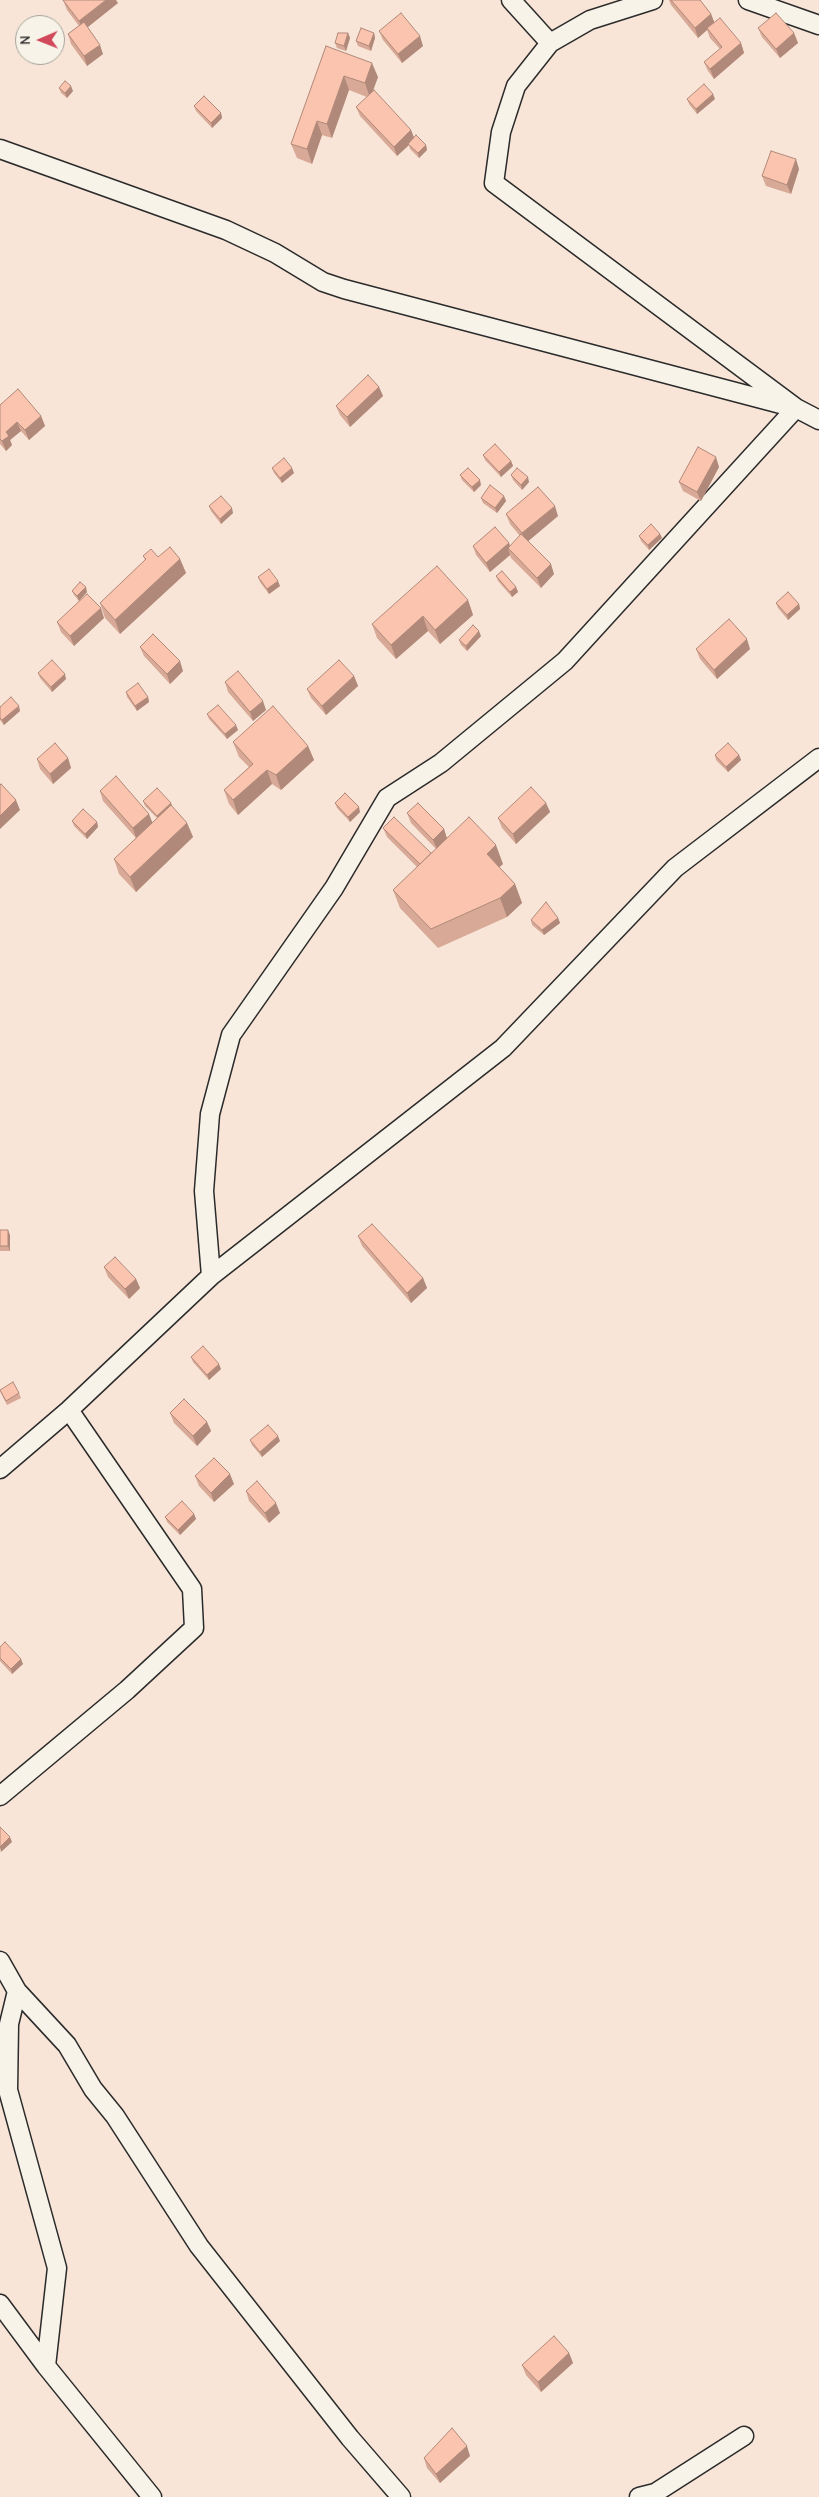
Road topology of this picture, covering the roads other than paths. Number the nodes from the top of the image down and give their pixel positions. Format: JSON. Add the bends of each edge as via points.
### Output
{"nodes":[{"id":1,"x":511,"y":0,"type":"edge"},
{"id":2,"x":653,"y":0,"type":"edge"},
{"id":3,"x":748,"y":0,"type":"edge"},
{"id":4,"x":819,"y":25,"type":"edge"},
{"id":5,"x":550,"y":43,"type":"junction"},
{"id":6,"x":0,"y":149,"type":"edge"},
{"id":7,"x":796,"y":408,"type":"junction"},
{"id":8,"x":819,"y":420,"type":"edge"},
{"id":9,"x":819,"y":758,"type":"edge"},
{"id":10,"x":212,"y":1276,"type":"junction"},
{"id":11,"x":69,"y":1410,"type":"junction"},
{"id":12,"x":0,"y":1469,"type":"edge"},
{"id":13,"x":0,"y":1796,"type":"edge"},
{"id":14,"x":0,"y":1961,"type":"edge"},
{"id":15,"x":17,"y":1991,"type":"junction"},
{"id":16,"x":0,"y":2304,"type":"edge"},
{"id":17,"x":46,"y":2366,"type":"junction"},
{"id":18,"x":744,"y":2436,"type":"dead end"},
{"id":19,"x":152,"y":2497,"type":"edge"},
{"id":20,"x":401,"y":2497,"type":"edge"},
{"id":21,"x":639,"y":2497,"type":"edge"}],
"edges":[{"from":1,"to":5,"type":"street"},
{"from":2,"to":5,"type":"street","via":[[590,20]]},
{"from":3,"to":4,"type":"street"},
{"from":5,"to":7,"type":"street","via":[[516,86],[501,132],[494,183]]},
{"from":6,"to":7,"type":"street","via":[[226,230],[275,253],[323,282],[344,289]]},
{"from":7,"to":8,"type":"street"},
{"from":7,"to":10,"type":"street","via":[[564,661],[441,763],[387,798],[334,888],[231,1035],[210,1114],[204,1191]]},
{"from":9,"to":10,"type":"street","via":[[675,868],[503,1048]]},
{"from":10,"to":11,"type":"street"},
{"from":11,"to":12,"type":"street"},
{"from":11,"to":13,"type":"street","via":[[192,1589],[194,1628],[127,1690]]},
{"from":14,"to":15,"type":"street"},
{"from":15,"to":17,"type":"street","via":[[9,2024],[8,2090],[57,2268]]},
{"from":15,"to":20,"type":"street","via":[[67,2045],[199,2246],[350,2438]]},
{"from":16,"to":17,"type":"street"},
{"from":17,"to":19,"type":"street"},
{"from":18,"to":21,"type":"street","via":[[655,2493]]}]}
